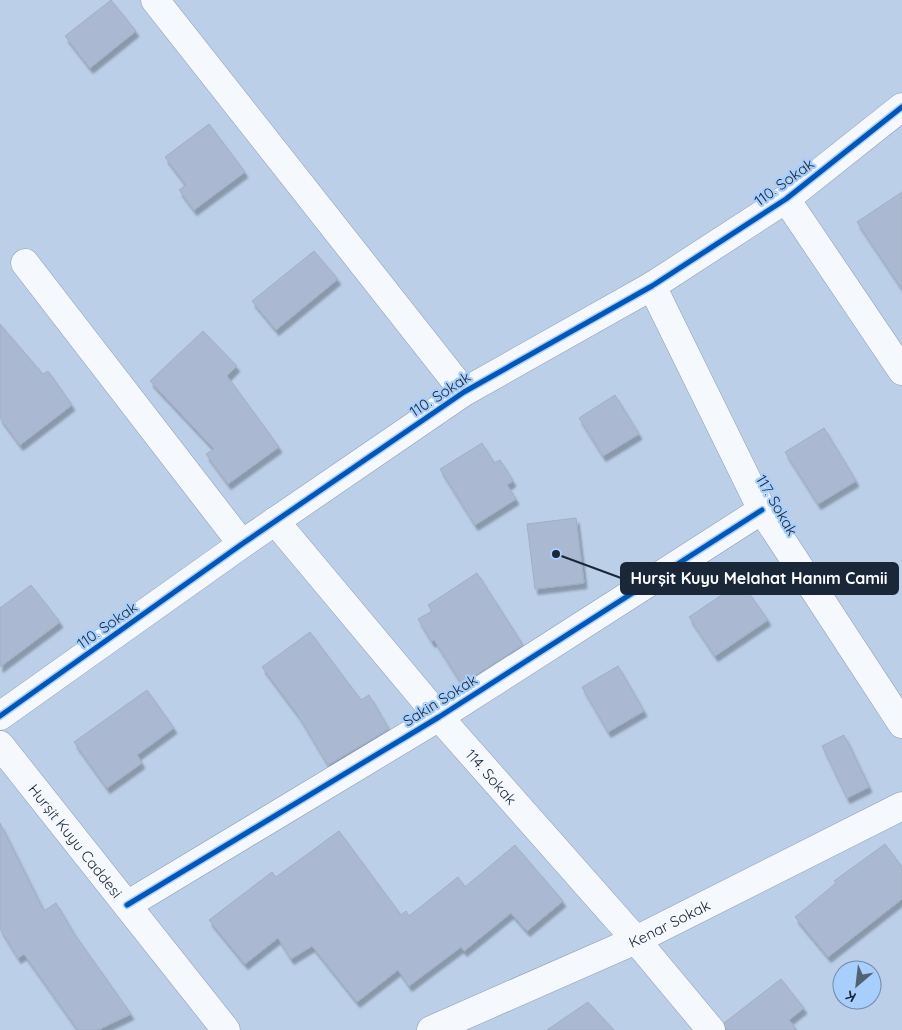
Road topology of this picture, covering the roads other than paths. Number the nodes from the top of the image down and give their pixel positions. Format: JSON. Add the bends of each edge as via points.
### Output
{"nodes":[{"id":1,"x":155,"y":0,"type":"edge"},
{"id":2,"x":902,"y":107,"type":"edge"},
{"id":3,"x":786,"y":199,"type":"junction"},
{"id":4,"x":26,"y":263,"type":"dead end"},
{"id":5,"x":652,"y":286,"type":"junction"},
{"id":6,"x":902,"y":371,"type":"edge"},
{"id":7,"x":464,"y":392,"type":"junction"},
{"id":8,"x":762,"y":510,"type":"junction"},
{"id":9,"x":275,"y":521,"type":"junction"},
{"id":10,"x":242,"y":544,"type":"junction"},
{"id":11,"x":0,"y":716,"type":"edge"},
{"id":12,"x":439,"y":717,"type":"junction"},
{"id":13,"x":902,"y":724,"type":"edge"},
{"id":14,"x":0,"y":745,"type":"edge"},
{"id":15,"x":900,"y":812,"type":"edge"},
{"id":16,"x":127,"y":905,"type":"junction"},
{"id":17,"x":636,"y":940,"type":"junction"},
{"id":18,"x":226,"y":1030,"type":"edge"},
{"id":19,"x":432,"y":1030,"type":"edge"},
{"id":20,"x":712,"y":1030,"type":"edge"}],
"edges":[{"from":1,"to":7,"type":"street"},
{"from":2,"to":3,"type":"street","name":"110. Sokak"},
{"from":3,"to":5,"type":"street","name":"110. Sokak"},
{"from":3,"to":6,"type":"street"},
{"from":4,"to":10,"type":"street"},
{"from":5,"to":7,"type":"street","name":"110. Sokak"},
{"from":5,"to":8,"type":"street","name":"117. Sokak"},
{"from":7,"to":9,"type":"street","name":"110. Sokak"},
{"from":8,"to":12,"type":"street","name":"Sakin Sokak"},
{"from":8,"to":13,"type":"street","name":"117. Sokak"},
{"from":9,"to":10,"type":"street","name":"110. Sokak"},
{"from":9,"to":12,"type":"street","name":"114. Sokak"},
{"from":10,"to":11,"type":"street","name":"110. Sokak"},
{"from":12,"to":16,"type":"street","name":"Sakin Sokak"},
{"from":12,"to":17,"type":"street","name":"114. Sokak"},
{"from":14,"to":16,"type":"street","name":"Hurşit Kuyu Caddesi"},
{"from":15,"to":17,"type":"street","name":"Kenar Sokak"},
{"from":16,"to":18,"type":"street","name":"Hurşit Kuyu Caddesi"},
{"from":17,"to":19,"type":"street","name":"Kenar Sokak"},
{"from":17,"to":20,"type":"street","name":"114. Sokak"}]}
